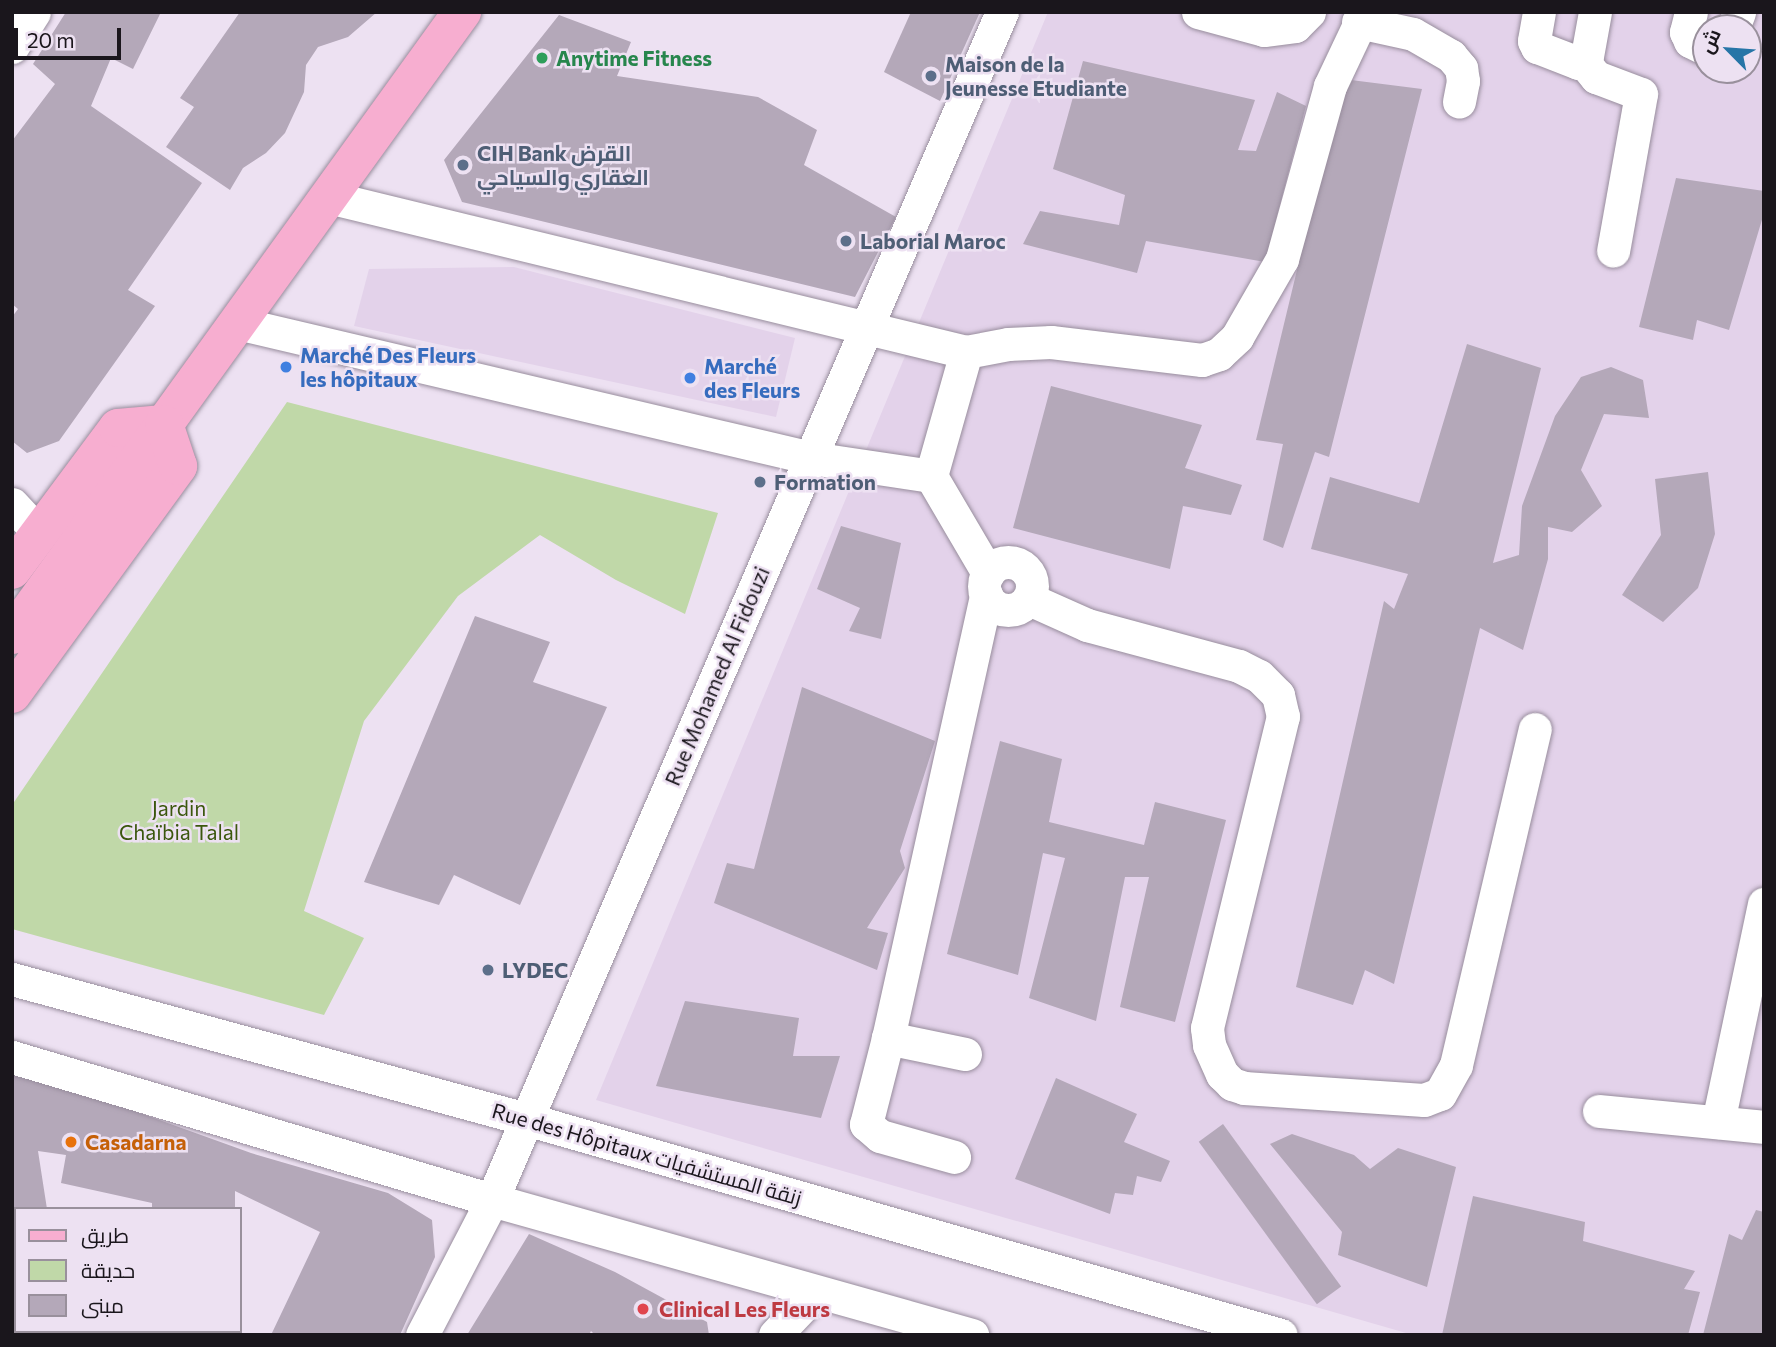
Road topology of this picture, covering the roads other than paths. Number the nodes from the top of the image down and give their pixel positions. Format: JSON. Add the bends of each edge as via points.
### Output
{"nodes":[{"id":1,"x":34,"y":12,"type":"edge"},
{"id":2,"x":462,"y":12,"type":"edge"},
{"id":3,"x":1002,"y":12,"type":"edge"},
{"id":4,"x":1198,"y":12,"type":"edge"},
{"id":5,"x":1308,"y":12,"type":"edge"},
{"id":6,"x":1539,"y":12,"type":"edge"},
{"id":7,"x":1595,"y":12,"type":"edge"},
{"id":8,"x":1691,"y":12,"type":"edge"},
{"id":9,"x":1362,"y":17,"type":"edge"},
{"id":10,"x":1692,"y":42,"type":"edge"},
{"id":11,"x":12,"y":47,"type":"edge"},
{"id":12,"x":1583,"y":61,"type":"junction"},
{"id":13,"x":1459,"y":102,"type":"dead end"},
{"id":14,"x":328,"y":197,"type":"junction"},
{"id":15,"x":1613,"y":251,"type":"dead end"},
{"id":16,"x":237,"y":323,"type":"junction"},
{"id":17,"x":867,"y":326,"type":"junction"},
{"id":18,"x":966,"y":352,"type":"junction"},
{"id":19,"x":164,"y":424,"type":"junction"},
{"id":20,"x":811,"y":458,"type":"junction"},
{"id":21,"x":931,"y":476,"type":"junction"},
{"id":22,"x":12,"y":504,"type":"edge"},
{"id":23,"x":39,"y":533,"type":"junction"},
{"id":24,"x":12,"y":570,"type":"edge"},
{"id":25,"x":987,"y":584,"type":"junction"},
{"id":26,"x":12,"y":635,"type":"edge"},
{"id":27,"x":12,"y":694,"type":"edge"},
{"id":28,"x":1535,"y":729,"type":"dead end"},
{"id":29,"x":1764,"y":904,"type":"edge"},
{"id":30,"x":12,"y":979,"type":"edge"},
{"id":31,"x":888,"y":1038,"type":"junction"},
{"id":32,"x":965,"y":1054,"type":"dead end"},
{"id":33,"x":12,"y":1058,"type":"edge"},
{"id":34,"x":1599,"y":1111,"type":"dead end"},
{"id":35,"x":526,"y":1119,"type":"junction"},
{"id":36,"x":1718,"y":1122,"type":"junction"},
{"id":37,"x":1764,"y":1127,"type":"edge"},
{"id":38,"x":954,"y":1157,"type":"dead end"},
{"id":39,"x":492,"y":1200,"type":"junction"},
{"id":40,"x":816,"y":1292,"type":"junction"},
{"id":41,"x":422,"y":1335,"type":"edge"},
{"id":42,"x":775,"y":1335,"type":"edge"},
{"id":43,"x":972,"y":1335,"type":"edge"},
{"id":44,"x":1281,"y":1335,"type":"edge"}],
"edges":[{"from":1,"to":11,"type":"street"},
{"from":2,"to":14,"type":"main road"},
{"from":3,"to":17,"type":"street","name":"Rue Mohamed Al Fidouzi"},
{"from":4,"to":5,"type":"street","via":[[1264,30],[1295,26]]},
{"from":6,"to":12,"type":"street","via":[[1537,47],[1569,62]]},
{"from":7,"to":12,"type":"street"},
{"from":8,"to":10,"type":"street","via":[[1686,32]]},
{"from":9,"to":13,"type":"street","via":[[1413,34],[1451,56],[1461,68]]},
{"from":9,"to":18,"type":"street","via":[[1330,86],[1282,260],[1237,337],[1219,354],[1202,360],[1051,342]]},
{"from":12,"to":15,"type":"street","via":[[1595,77],[1641,94]]},
{"from":14,"to":16,"type":"main road"},
{"from":14,"to":17,"type":"street"},
{"from":16,"to":19,"type":"main road"},
{"from":16,"to":20,"type":"street"},
{"from":17,"to":18,"type":"street"},
{"from":17,"to":20,"type":"street","name":"Rue Mohamed Al Fidouzi"},
{"from":18,"to":21,"type":"street"},
{"from":19,"to":23,"type":"main road","via":[[118,428]]},
{"from":19,"to":26,"type":"main road"},
{"from":19,"to":27,"type":"main road","via":[[178,466]]},
{"from":20,"to":21,"type":"street"},
{"from":20,"to":35,"type":"street","name":"Rue Mohamed Al Fidouzi"},
{"from":21,"to":25,"type":"street"},
{"from":22,"to":23,"type":"street"},
{"from":23,"to":24,"type":"main road"},
{"from":25,"to":28,"type":"street","via":[[991,604],[1012,610],[1029,598],[1087,625],[1239,666],[1259,676],[1278,695],[1283,716],[1207,1028],[1222,1074],[1244,1088],[1424,1100],[1440,1094],[1456,1065]]},
{"from":25,"to":31,"type":"street"},
{"from":29,"to":36,"type":"street"},
{"from":30,"to":35,"type":"street","name":"Rue des Hôpitaux زنقة المستشفيات"},
{"from":31,"to":32,"type":"street"},
{"from":31,"to":38,"type":"street","via":[[866,1124],[880,1136]]},
{"from":33,"to":39,"type":"street"},
{"from":34,"to":36,"type":"street"},
{"from":35,"to":39,"type":"street","name":"Rue Mohamed Al Fidouzi"},
{"from":35,"to":44,"type":"street","name":"Rue des Hôpitaux زنقة المستشفيات"},
{"from":36,"to":37,"type":"street"},
{"from":39,"to":40,"type":"street"},
{"from":39,"to":41,"type":"street","name":"Rue Mohamed Al Fidouzi"},
{"from":40,"to":42,"type":"street"},
{"from":40,"to":43,"type":"street"}]}
